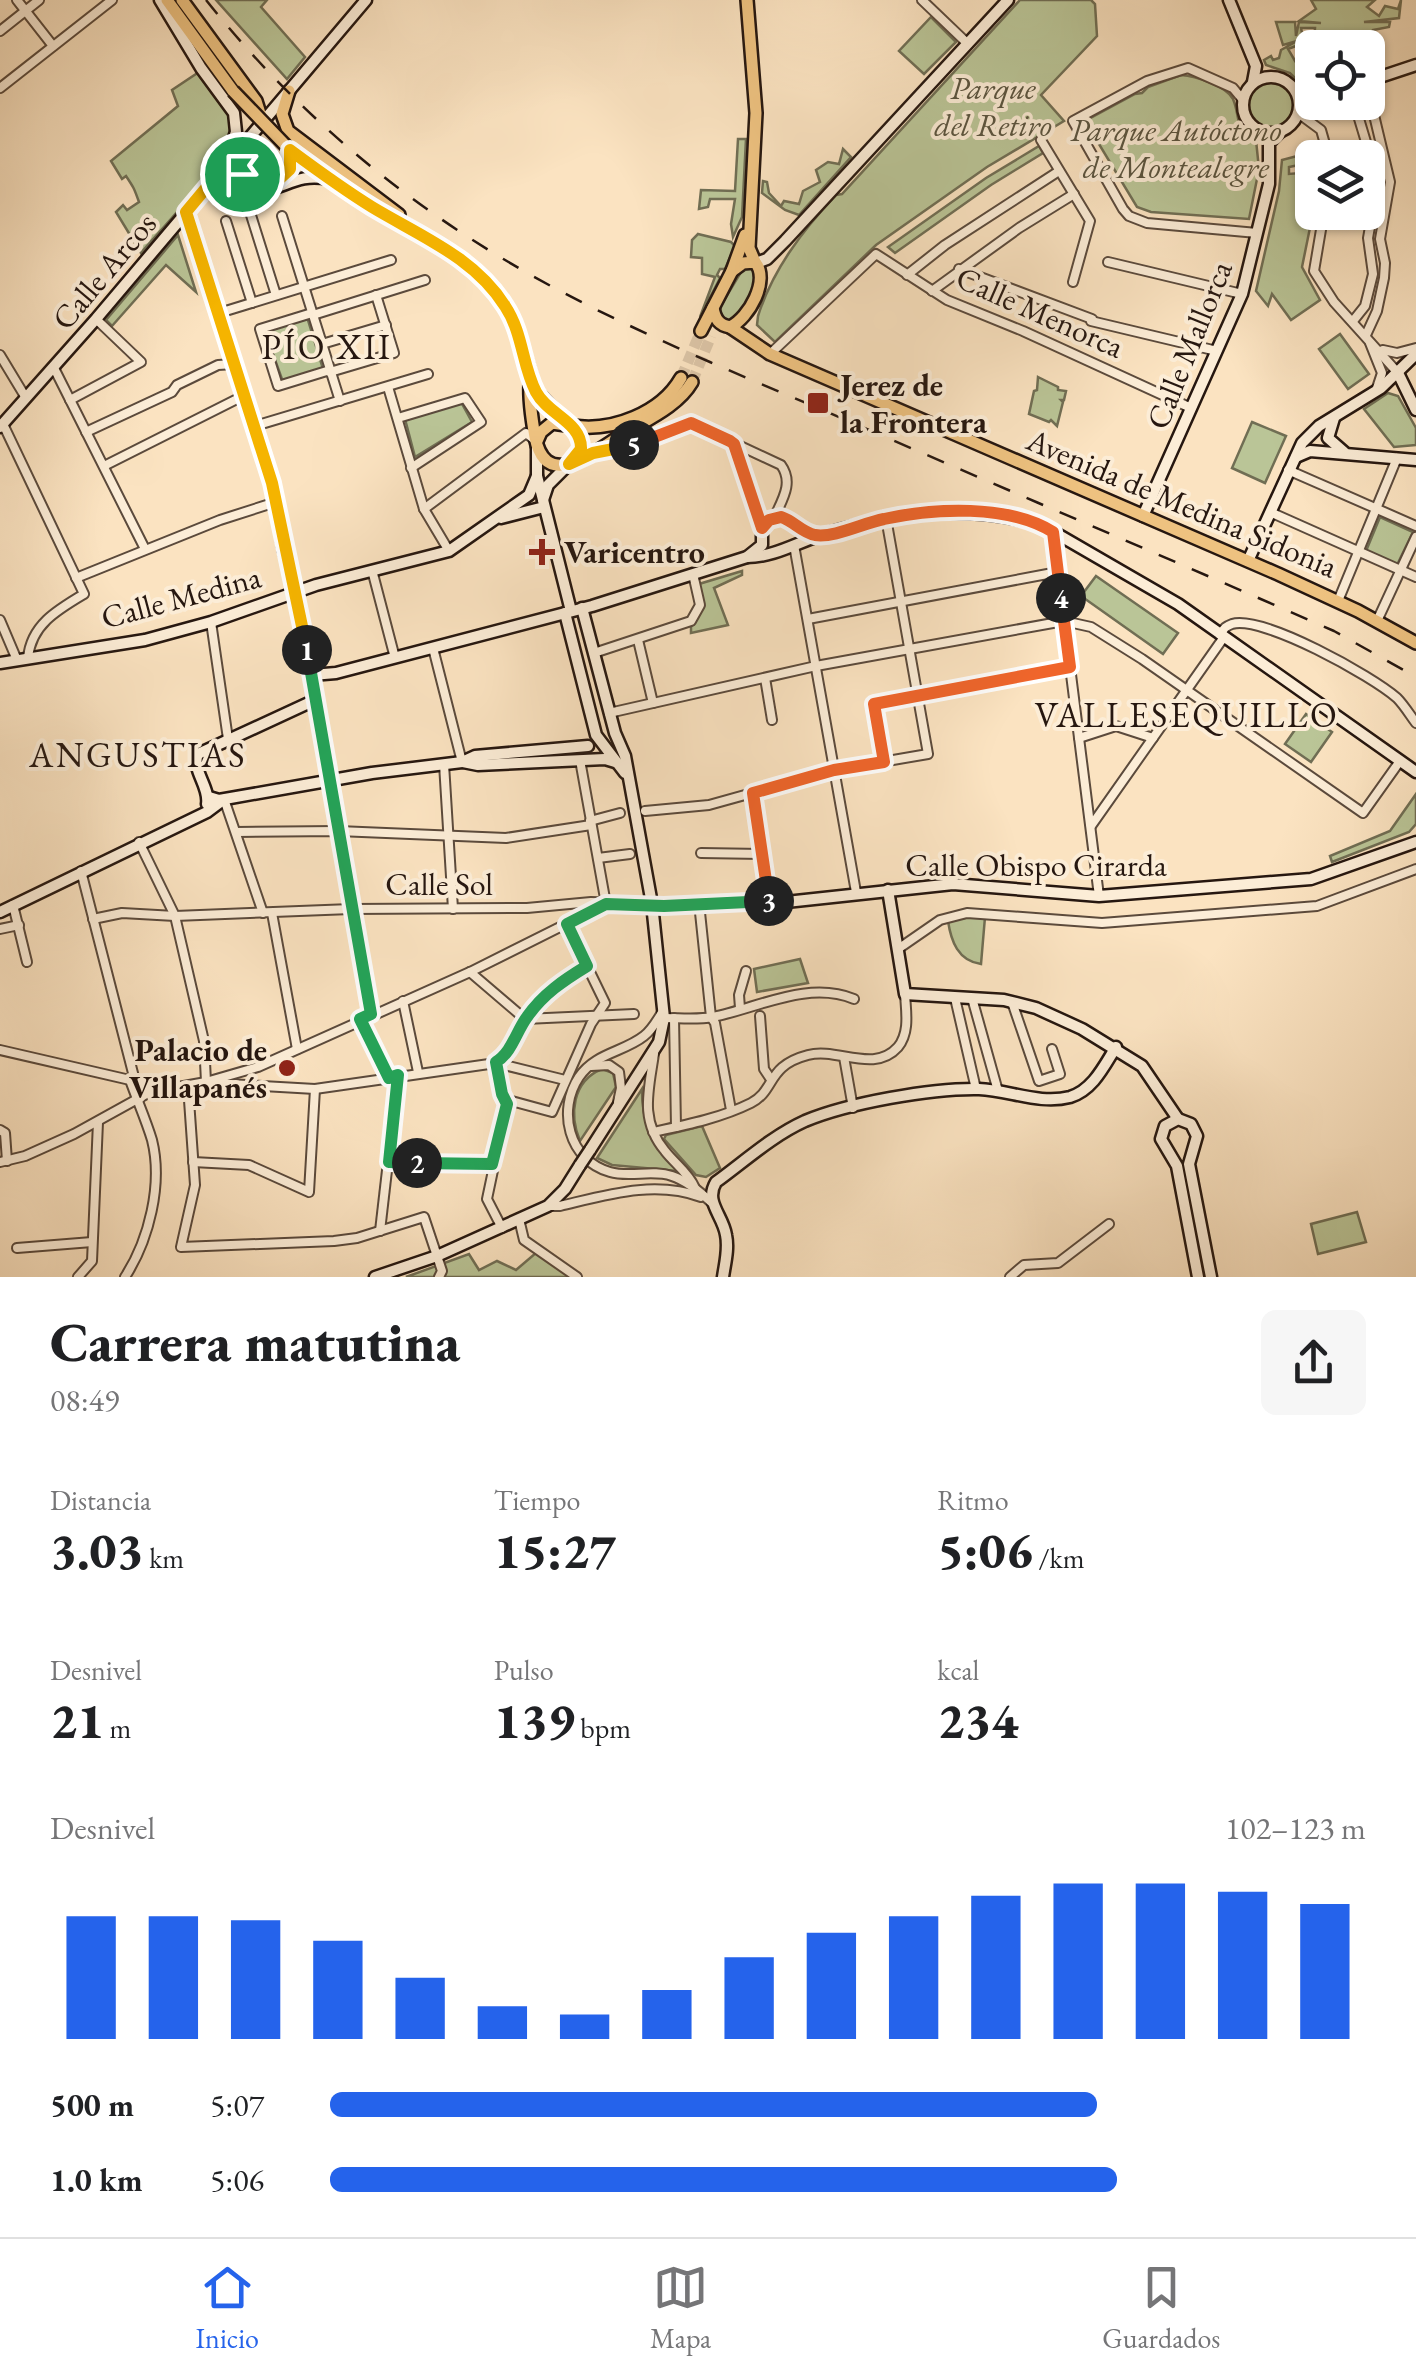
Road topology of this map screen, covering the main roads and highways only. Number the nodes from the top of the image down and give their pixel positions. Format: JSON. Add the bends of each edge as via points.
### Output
{"nodes":[{"id":1,"x":164,"y":0,"type":"edge"},
{"id":2,"x":182,"y":0,"type":"edge"},
{"id":3,"x":747,"y":0,"type":"edge"},
{"id":4,"x":288,"y":91,"type":"road end"},
{"id":5,"x":256,"y":101,"type":"junction"},
{"id":6,"x":277,"y":104,"type":"road end"},
{"id":7,"x":262,"y":120,"type":"road end"},
{"id":8,"x":751,"y":212,"type":"junction"},
{"id":9,"x":435,"y":242,"type":"junction"},
{"id":10,"x":756,"y":263,"type":"junction"},
{"id":11,"x":732,"y":271,"type":"junction"},
{"id":12,"x":714,"y":308,"type":"junction"},
{"id":13,"x":746,"y":312,"type":"junction"},
{"id":14,"x":728,"y":327,"type":"junction"},
{"id":15,"x":765,"y":350,"type":"junction"},
{"id":16,"x":531,"y":380,"type":"junction"},
{"id":17,"x":570,"y":425,"type":"junction"},
{"id":18,"x":537,"y":445,"type":"junction"},
{"id":19,"x":569,"y":464,"type":"junction"},
{"id":20,"x":1416,"y":642,"type":"edge"}],
"edges":[{"from":1,"to":9,"type":"main road","bridge":true,"via":[[233,91],[290,150]]},
{"from":2,"to":5,"type":"main road"},
{"from":3,"to":8,"type":"main road","via":[[756,113]]},
{"from":4,"to":9,"type":"main road","via":[[282,114],[288,132]]},
{"from":5,"to":6,"type":"main road"},
{"from":5,"to":7,"type":"main road"},
{"from":8,"to":10,"type":"main road","via":[[749,248]]},
{"from":8,"to":11,"type":"main road"},
{"from":9,"to":16,"type":"main road","via":[[497,293],[516,325]]},
{"from":10,"to":11,"type":"main road","via":[[742,262]]},
{"from":10,"to":13,"type":"main road","via":[[762,280]]},
{"from":11,"to":12,"type":"main road"},
{"from":12,"to":14,"type":"main road","via":[[717,321]]},
{"from":12,"to":14,"type":"main road","via":[[706,334]]},
{"from":13,"to":14,"type":"main road"},
{"from":13,"to":15,"type":"main road","via":[[748,330]]},
{"from":14,"to":15,"type":"main road","name":"Avenida de Medina Sidonia"},
{"from":15,"to":20,"type":"main road","name":"Avenida de Medina Sidonia","via":[[1338,601]]},
{"from":16,"to":17,"type":"main road","via":[[545,404]]},
{"from":16,"to":18,"type":"main road"},
{"from":17,"to":18,"type":"main road","via":[[546,426]]},
{"from":17,"to":19,"type":"main road","via":[[582,446]]},
{"from":17,"to":19,"type":"main road","via":[[606,428],[628,420],[687,380],[673,403]]},
{"from":18,"to":19,"type":"main road","via":[[548,463]]}]}
